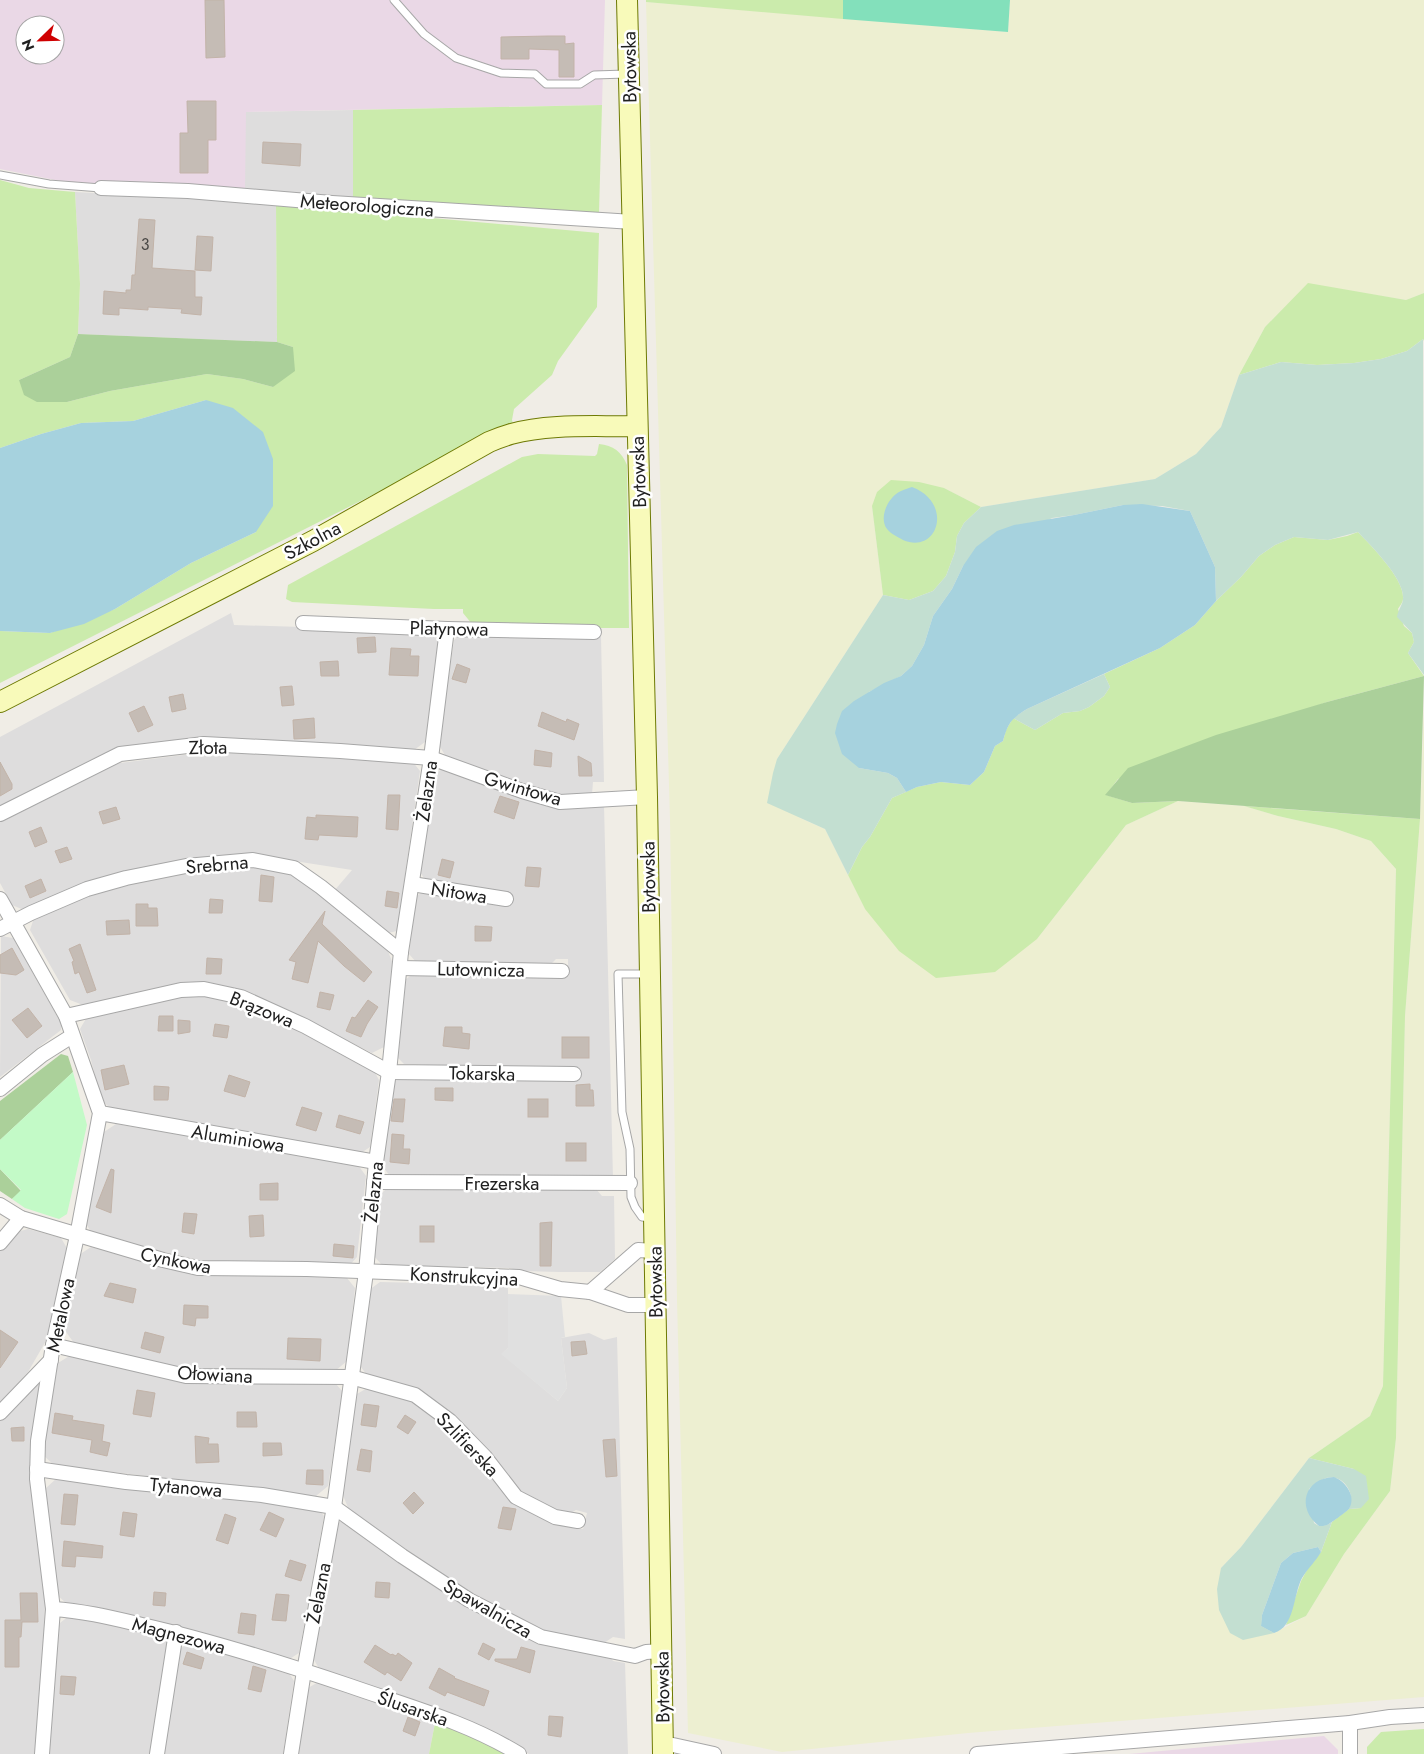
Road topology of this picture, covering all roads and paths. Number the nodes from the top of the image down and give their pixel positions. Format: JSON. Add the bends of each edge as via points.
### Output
{"nodes":[{"id":1,"x":394,"y":0,"type":"edge"},
{"id":2,"x":628,"y":0,"type":"edge"},
{"id":3,"x":629,"y":74,"type":"junction"},
{"id":4,"x":0,"y":175,"type":"edge"},
{"id":5,"x":101,"y":188,"type":"joint"},
{"id":6,"x":633,"y":222,"type":"junction"},
{"id":7,"x":637,"y":426,"type":"junction"},
{"id":8,"x":304,"y":623,"type":"dead end"},
{"id":9,"x":447,"y":629,"type":"junction"},
{"id":10,"x":594,"y":632,"type":"dead end"},
{"id":11,"x":0,"y":702,"type":"edge"},
{"id":12,"x":430,"y":758,"type":"junction"},
{"id":13,"x":647,"y":797,"type":"junction"},
{"id":14,"x":0,"y":814,"type":"edge"},
{"id":15,"x":412,"y":884,"type":"junction"},
{"id":16,"x":506,"y":899,"type":"dead end"},
{"id":17,"x":0,"y":900,"type":"edge"},
{"id":18,"x":13,"y":922,"type":"junction"},
{"id":19,"x":0,"y":929,"type":"edge"},
{"id":20,"x":401,"y":952,"type":"junction"},
{"id":21,"x":400,"y":968,"type":"junction"},
{"id":22,"x":562,"y":971,"type":"dead end"},
{"id":23,"x":650,"y":974,"type":"junction"},
{"id":24,"x":66,"y":1016,"type":"junction"},
{"id":25,"x":72,"y":1036,"type":"junction"},
{"id":26,"x":389,"y":1072,"type":"junction"},
{"id":27,"x":574,"y":1074,"type":"dead end"},
{"id":28,"x":0,"y":1090,"type":"edge"},
{"id":29,"x":100,"y":1113,"type":"junction"},
{"id":30,"x":376,"y":1162,"type":"junction"},
{"id":31,"x":374,"y":1182,"type":"junction"},
{"id":32,"x":630,"y":1183,"type":"junction"},
{"id":33,"x":0,"y":1204,"type":"edge"},
{"id":34,"x":22,"y":1218,"type":"junction"},
{"id":35,"x":654,"y":1218,"type":"junction"},
{"id":36,"x":78,"y":1236,"type":"junction"},
{"id":37,"x":0,"y":1243,"type":"edge"},
{"id":38,"x":655,"y":1251,"type":"junction"},
{"id":39,"x":366,"y":1272,"type":"junction"},
{"id":40,"x":590,"y":1292,"type":"junction"},
{"id":41,"x":655,"y":1305,"type":"junction"},
{"id":42,"x":52,"y":1345,"type":"junction"},
{"id":43,"x":51,"y":1360,"type":"junction"},
{"id":44,"x":351,"y":1376,"type":"junction"},
{"id":45,"x":0,"y":1414,"type":"edge"},
{"id":46,"x":37,"y":1468,"type":"junction"},
{"id":47,"x":334,"y":1507,"type":"junction"},
{"id":48,"x":578,"y":1521,"type":"dead end"},
{"id":49,"x":53,"y":1609,"type":"junction"},
{"id":50,"x":176,"y":1632,"type":"junction"},
{"id":51,"x":662,"y":1652,"type":"junction"},
{"id":52,"x":304,"y":1671,"type":"junction"},
{"id":53,"x":1424,"y":1715,"type":"edge"},
{"id":54,"x":1350,"y":1723,"type":"junction"},
{"id":55,"x":663,"y":1750,"type":"edge"},
{"id":56,"x":42,"y":1754,"type":"edge"},
{"id":57,"x":157,"y":1754,"type":"edge"},
{"id":58,"x":291,"y":1754,"type":"edge"},
{"id":59,"x":519,"y":1754,"type":"edge"},
{"id":60,"x":714,"y":1754,"type":"edge"},
{"id":61,"x":977,"y":1754,"type":"edge"},
{"id":62,"x":1350,"y":1754,"type":"edge"}],
"edges":[{"from":1,"to":3,"type":"lane","via":[[424,34],[456,58],[501,73],[535,74],[546,84],[580,84],[594,75]]},
{"from":2,"to":3,"type":"main road","name":"Bytowska"},
{"from":3,"to":6,"type":"main road","name":"Bytowska"},
{"from":4,"to":5,"type":"lane","via":[[50,184]]},
{"from":5,"to":6,"type":"street","name":"Meteorologiczna","via":[[188,191]]},
{"from":6,"to":7,"type":"main road","name":"Bytowska"},
{"from":7,"to":11,"type":"main road","name":"Szkolna","via":[[535,430],[489,442],[313,541]]},
{"from":7,"to":13,"type":"main road","name":"Bytowska"},
{"from":8,"to":9,"type":"street","name":"Platynowa"},
{"from":9,"to":10,"type":"street","name":"Platynowa"},
{"from":9,"to":12,"type":"street","name":"Żelazna"},
{"from":12,"to":13,"type":"street","name":"Gwintowa","via":[[560,802]]},
{"from":12,"to":14,"type":"street","name":"Złota","via":[[204,744],[120,754]]},
{"from":12,"to":15,"type":"street","name":"Żelazna"},
{"from":13,"to":23,"type":"main road","name":"Bytowska"},
{"from":15,"to":16,"type":"street","name":"Nitowa"},
{"from":15,"to":20,"type":"street","name":"Żelazna"},
{"from":17,"to":18,"type":"street"},
{"from":18,"to":19,"type":"street","name":"Srebrna"},
{"from":18,"to":20,"type":"street","name":"Srebrna","via":[[87,889],[126,878],[186,866],[253,860],[294,868]]},
{"from":18,"to":24,"type":"street"},
{"from":20,"to":21,"type":"street","name":"Żelazna"},
{"from":21,"to":22,"type":"street","name":"Lutownicza"},
{"from":21,"to":26,"type":"street","name":"Żelazna"},
{"from":23,"to":32,"type":"lane","via":[[618,974],[622,1112],[630,1149]]},
{"from":23,"to":35,"type":"main road","name":"Bytowska"},
{"from":24,"to":25,"type":"street"},
{"from":24,"to":26,"type":"street","name":"Brązowa","via":[[181,990],[204,989],[241,997],[305,1026]]},
{"from":25,"to":28,"type":"street","via":[[42,1055]]},
{"from":25,"to":29,"type":"street"},
{"from":26,"to":27,"type":"street","name":"Tokarska"},
{"from":26,"to":30,"type":"street","name":"Żelazna"},
{"from":29,"to":30,"type":"street","name":"Aluminiowa"},
{"from":29,"to":36,"type":"street","name":"Metalowa"},
{"from":30,"to":31,"type":"street","name":"Żelazna"},
{"from":31,"to":32,"type":"street","name":"Frezerska"},
{"from":31,"to":39,"type":"street","name":"Żelazna"},
{"from":32,"to":35,"type":"lane","via":[[635,1207],[642,1217]]},
{"from":33,"to":34,"type":"street","name":"Cynkowa"},
{"from":34,"to":36,"type":"street","name":"Cynkowa"},
{"from":34,"to":37,"type":"street"},
{"from":35,"to":38,"type":"main road","name":"Bytowska"},
{"from":36,"to":39,"type":"street","name":"Cynkowa","via":[[198,1268]]},
{"from":36,"to":42,"type":"street","name":"Metalowa"},
{"from":38,"to":40,"type":"street","via":[[638,1250]]},
{"from":38,"to":41,"type":"main road","name":"Bytowska"},
{"from":39,"to":40,"type":"street","name":"Konstrukcyjna","via":[[519,1277],[560,1289]]},
{"from":39,"to":44,"type":"street","name":"Żelazna"},
{"from":40,"to":41,"type":"street","name":"Konstrukcyjna","via":[[628,1305]]},
{"from":41,"to":51,"type":"main road","name":"Bytowska"},
{"from":42,"to":43,"type":"street","name":"Metalowa"},
{"from":42,"to":44,"type":"street","name":"Ołowiana","via":[[186,1376]]},
{"from":43,"to":45,"type":"street"},
{"from":43,"to":46,"type":"street","name":"Metalowa"},
{"from":44,"to":47,"type":"street","name":"Żelazna"},
{"from":44,"to":48,"type":"street","name":"Szlifierska","via":[[415,1395],[450,1422],[485,1457],[516,1498],[555,1517]]},
{"from":46,"to":47,"type":"street","name":"Tytanowa","via":[[126,1482],[262,1495]]},
{"from":46,"to":49,"type":"street","name":"Metalowa"},
{"from":47,"to":51,"type":"street","name":"Spawalnicza","via":[[470,1600],[540,1638],[635,1656]]},
{"from":47,"to":52,"type":"street","name":"Żelazna"},
{"from":49,"to":50,"type":"street","name":"Magnezowa","via":[[81,1611]]},
{"from":49,"to":56,"type":"street","name":"Metalowa"},
{"from":50,"to":52,"type":"street","name":"Magnezowa"},
{"from":50,"to":57,"type":"street"},
{"from":51,"to":55,"type":"main road","name":"Bytowska"},
{"from":52,"to":58,"type":"street","name":"Żelazna"},
{"from":52,"to":59,"type":"street","name":"Ślusarska","via":[[439,1716],[498,1741]]},
{"from":53,"to":54,"type":"street"},
{"from":54,"to":61,"type":"street"},
{"from":54,"to":62,"type":"street"},
{"from":55,"to":60,"type":"street","via":[[673,1745]]}]}
